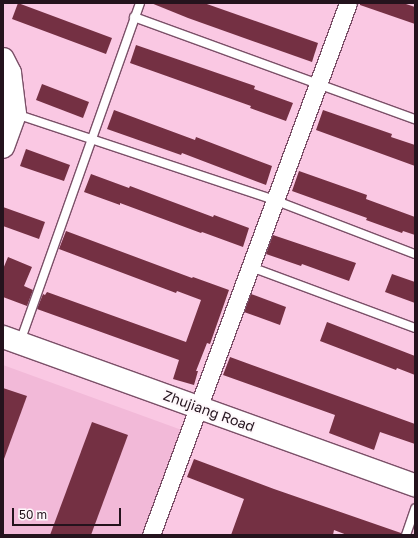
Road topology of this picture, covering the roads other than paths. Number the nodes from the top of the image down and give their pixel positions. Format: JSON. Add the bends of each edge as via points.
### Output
{"nodes":[{"id":1,"x":140,"y":3,"type":"edge"},
{"id":2,"x":348,"y":3,"type":"edge"},
{"id":3,"x":134,"y":17,"type":"junction"},
{"id":4,"x":3,"y":59,"type":"edge"},
{"id":5,"x":317,"y":84,"type":"junction"},
{"id":6,"x":15,"y":114,"type":"junction"},
{"id":7,"x":415,"y":119,"type":"edge"},
{"id":8,"x":91,"y":139,"type":"junction"},
{"id":9,"x":3,"y":147,"type":"edge"},
{"id":10,"x":274,"y":200,"type":"junction"},
{"id":11,"x":415,"y":254,"type":"edge"},
{"id":12,"x":251,"y":267,"type":"junction"},
{"id":13,"x":415,"y":328,"type":"edge"},
{"id":14,"x":11,"y":340,"type":"edge"},
{"id":15,"x":198,"y":407,"type":"junction"},
{"id":16,"x":415,"y":485,"type":"edge"},
{"id":17,"x":415,"y":509,"type":"edge"},
{"id":18,"x":151,"y":535,"type":"edge"},
{"id":19,"x":406,"y":535,"type":"edge"}],
"edges":[{"from":1,"to":3,"type":"lane"},
{"from":2,"to":5,"type":"street"},
{"from":3,"to":5,"type":"lane"},
{"from":3,"to":8,"type":"lane"},
{"from":4,"to":6,"type":"street","via":[[10,73]]},
{"from":5,"to":7,"type":"lane"},
{"from":5,"to":10,"type":"street"},
{"from":6,"to":8,"type":"lane"},
{"from":6,"to":9,"type":"street"},
{"from":8,"to":10,"type":"lane"},
{"from":8,"to":14,"type":"lane"},
{"from":10,"to":11,"type":"lane"},
{"from":10,"to":12,"type":"street"},
{"from":12,"to":13,"type":"lane"},
{"from":12,"to":15,"type":"street"},
{"from":14,"to":15,"type":"street","name":"Zhujiang Road"},
{"from":15,"to":16,"type":"street","name":"Zhujiang Road"},
{"from":15,"to":18,"type":"street"},
{"from":17,"to":19,"type":"lane"}]}
